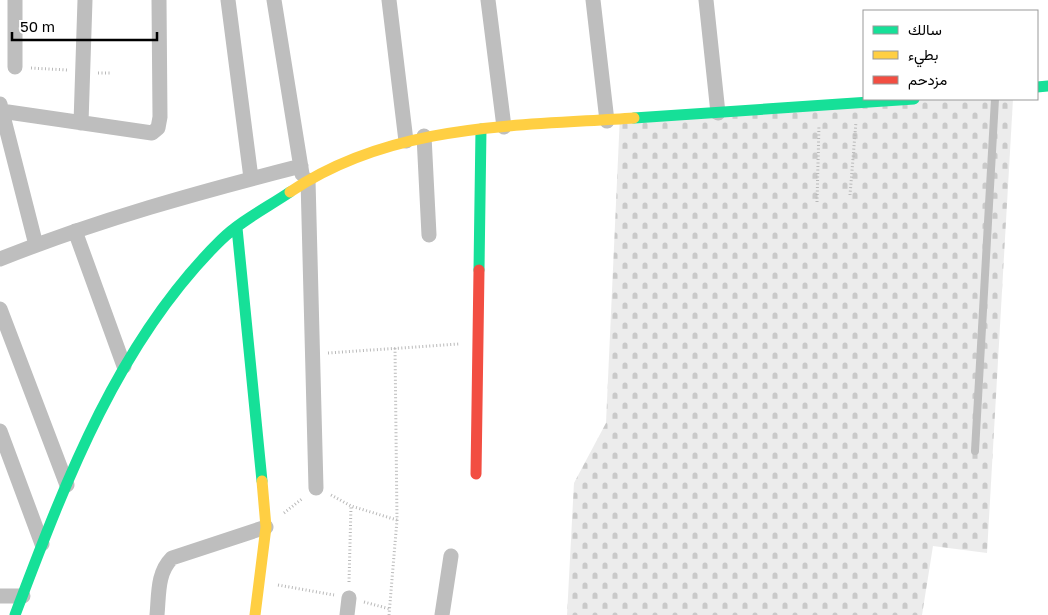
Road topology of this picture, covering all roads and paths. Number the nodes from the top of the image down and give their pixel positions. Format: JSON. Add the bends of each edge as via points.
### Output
{"nodes":[{"id":1,"x":15,"y":0,"type":"edge"},
{"id":2,"x":84,"y":0,"type":"edge"},
{"id":3,"x":159,"y":0,"type":"edge"},
{"id":4,"x":228,"y":0,"type":"edge"},
{"id":5,"x":274,"y":0,"type":"edge"},
{"id":6,"x":389,"y":0,"type":"edge"},
{"id":7,"x":488,"y":0,"type":"edge"},
{"id":8,"x":593,"y":0,"type":"edge"},
{"id":9,"x":706,"y":0,"type":"edge"},
{"id":10,"x":16,"y":66,"type":"joint"},
{"id":11,"x":83,"y":72,"type":"junction"},
{"id":12,"x":903,"y":100,"type":"edge"},
{"id":13,"x":995,"y":100,"type":"edge"},
{"id":14,"x":858,"y":104,"type":"junction"},
{"id":15,"x":1,"y":107,"type":"edge"},
{"id":16,"x":820,"y":107,"type":"junction"},
{"id":17,"x":718,"y":113,"type":"junction"},
{"id":18,"x":606,"y":120,"type":"junction"},
{"id":19,"x":81,"y":123,"type":"junction"},
{"id":20,"x":504,"y":127,"type":"junction"},
{"id":21,"x":481,"y":129,"type":"junction"},
{"id":22,"x":424,"y":136,"type":"junction"},
{"id":23,"x":406,"y":141,"type":"junction"},
{"id":24,"x":301,"y":166,"type":"junction"},
{"id":25,"x":251,"y":178,"type":"junction"},
{"id":26,"x":306,"y":182,"type":"junction"},
{"id":27,"x":850,"y":195,"type":"dead end"},
{"id":28,"x":816,"y":202,"type":"dead end"},
{"id":29,"x":238,"y":228,"type":"junction"},
{"id":30,"x":75,"y":231,"type":"junction"},
{"id":31,"x":429,"y":236,"type":"dead end"},
{"id":32,"x":36,"y":245,"type":"junction"},
{"id":33,"x":0,"y":259,"type":"edge"},
{"id":34,"x":0,"y":309,"type":"edge"},
{"id":35,"x":478,"y":343,"type":"junction"},
{"id":36,"x":395,"y":347,"type":"junction"},
{"id":37,"x":314,"y":354,"type":"junction"},
{"id":38,"x":124,"y":366,"type":"junction"},
{"id":39,"x":0,"y":431,"type":"edge"},
{"id":40,"x":974,"y":451,"type":"dead end"},
{"id":41,"x":476,"y":474,"type":"dead end"},
{"id":42,"x":67,"y":484,"type":"junction"},
{"id":43,"x":316,"y":488,"type":"junction"},
{"id":44,"x":351,"y":506,"type":"junction"},
{"id":45,"x":397,"y":520,"type":"junction"},
{"id":46,"x":266,"y":527,"type":"junction"},
{"id":47,"x":42,"y":544,"type":"junction"},
{"id":48,"x":451,"y":556,"type":"dead end"},
{"id":49,"x":260,"y":582,"type":"junction"},
{"id":50,"x":0,"y":596,"type":"edge"},
{"id":51,"x":24,"y":596,"type":"junction"},
{"id":52,"x":349,"y":598,"type":"junction"},
{"id":53,"x":390,"y":609,"type":"junction"},
{"id":54,"x":15,"y":615,"type":"edge"},
{"id":55,"x":157,"y":615,"type":"edge"},
{"id":56,"x":254,"y":615,"type":"edge"},
{"id":57,"x":347,"y":615,"type":"edge"},
{"id":58,"x":389,"y":615,"type":"edge"},
{"id":59,"x":442,"y":615,"type":"edge"}],
"edges":[{"from":1,"to":10,"type":"street"},
{"from":2,"to":11,"type":"street"},
{"from":3,"to":19,"type":"street","via":[[158,128],[152,133],[142,133]]},
{"from":4,"to":25,"type":"street"},
{"from":5,"to":24,"type":"street"},
{"from":6,"to":23,"type":"street"},
{"from":7,"to":20,"type":"street"},
{"from":8,"to":18,"type":"street"},
{"from":9,"to":17,"type":"street"},
{"from":10,"to":11,"type":"path"},
{"from":11,"to":19,"type":"street"},
{"from":12,"to":14,"type":"main road"},
{"from":13,"to":40,"type":"lane"},
{"from":14,"to":16,"type":"main road"},
{"from":14,"to":27,"type":"path"},
{"from":15,"to":19,"type":"street"},
{"from":15,"to":32,"type":"street"},
{"from":16,"to":17,"type":"main road"},
{"from":16,"to":28,"type":"path"},
{"from":17,"to":18,"type":"main road"},
{"from":18,"to":20,"type":"main road"},
{"from":20,"to":21,"type":"main road"},
{"from":21,"to":22,"type":"main road"},
{"from":21,"to":35,"type":"main road"},
{"from":22,"to":23,"type":"main road"},
{"from":22,"to":31,"type":"street"},
{"from":23,"to":26,"type":"main road","via":[[379,148]]},
{"from":24,"to":25,"type":"street"},
{"from":24,"to":26,"type":"street"},
{"from":25,"to":30,"type":"street"},
{"from":26,"to":29,"type":"main road"},
{"from":26,"to":37,"type":"street"},
{"from":29,"to":38,"type":"main road","via":[[190,273]]},
{"from":29,"to":46,"type":"main road"},
{"from":30,"to":32,"type":"street"},
{"from":30,"to":38,"type":"street"},
{"from":32,"to":33,"type":"street"},
{"from":34,"to":42,"type":"street"},
{"from":35,"to":36,"type":"path"},
{"from":35,"to":41,"type":"main road"},
{"from":36,"to":37,"type":"path"},
{"from":36,"to":45,"type":"path"},
{"from":37,"to":43,"type":"street"},
{"from":38,"to":42,"type":"main road"},
{"from":39,"to":47,"type":"street"},
{"from":42,"to":47,"type":"main road"},
{"from":43,"to":44,"type":"path"},
{"from":43,"to":46,"type":"path"},
{"from":44,"to":45,"type":"path"},
{"from":44,"to":52,"type":"path"},
{"from":45,"to":53,"type":"path"},
{"from":46,"to":49,"type":"main road"},
{"from":46,"to":55,"type":"street","via":[[172,558],[160,576]]},
{"from":47,"to":51,"type":"main road"},
{"from":48,"to":59,"type":"street"},
{"from":49,"to":52,"type":"path"},
{"from":49,"to":56,"type":"main road"},
{"from":50,"to":51,"type":"street"},
{"from":51,"to":54,"type":"main road"},
{"from":52,"to":53,"type":"path"},
{"from":52,"to":57,"type":"street"},
{"from":53,"to":58,"type":"path"}]}
